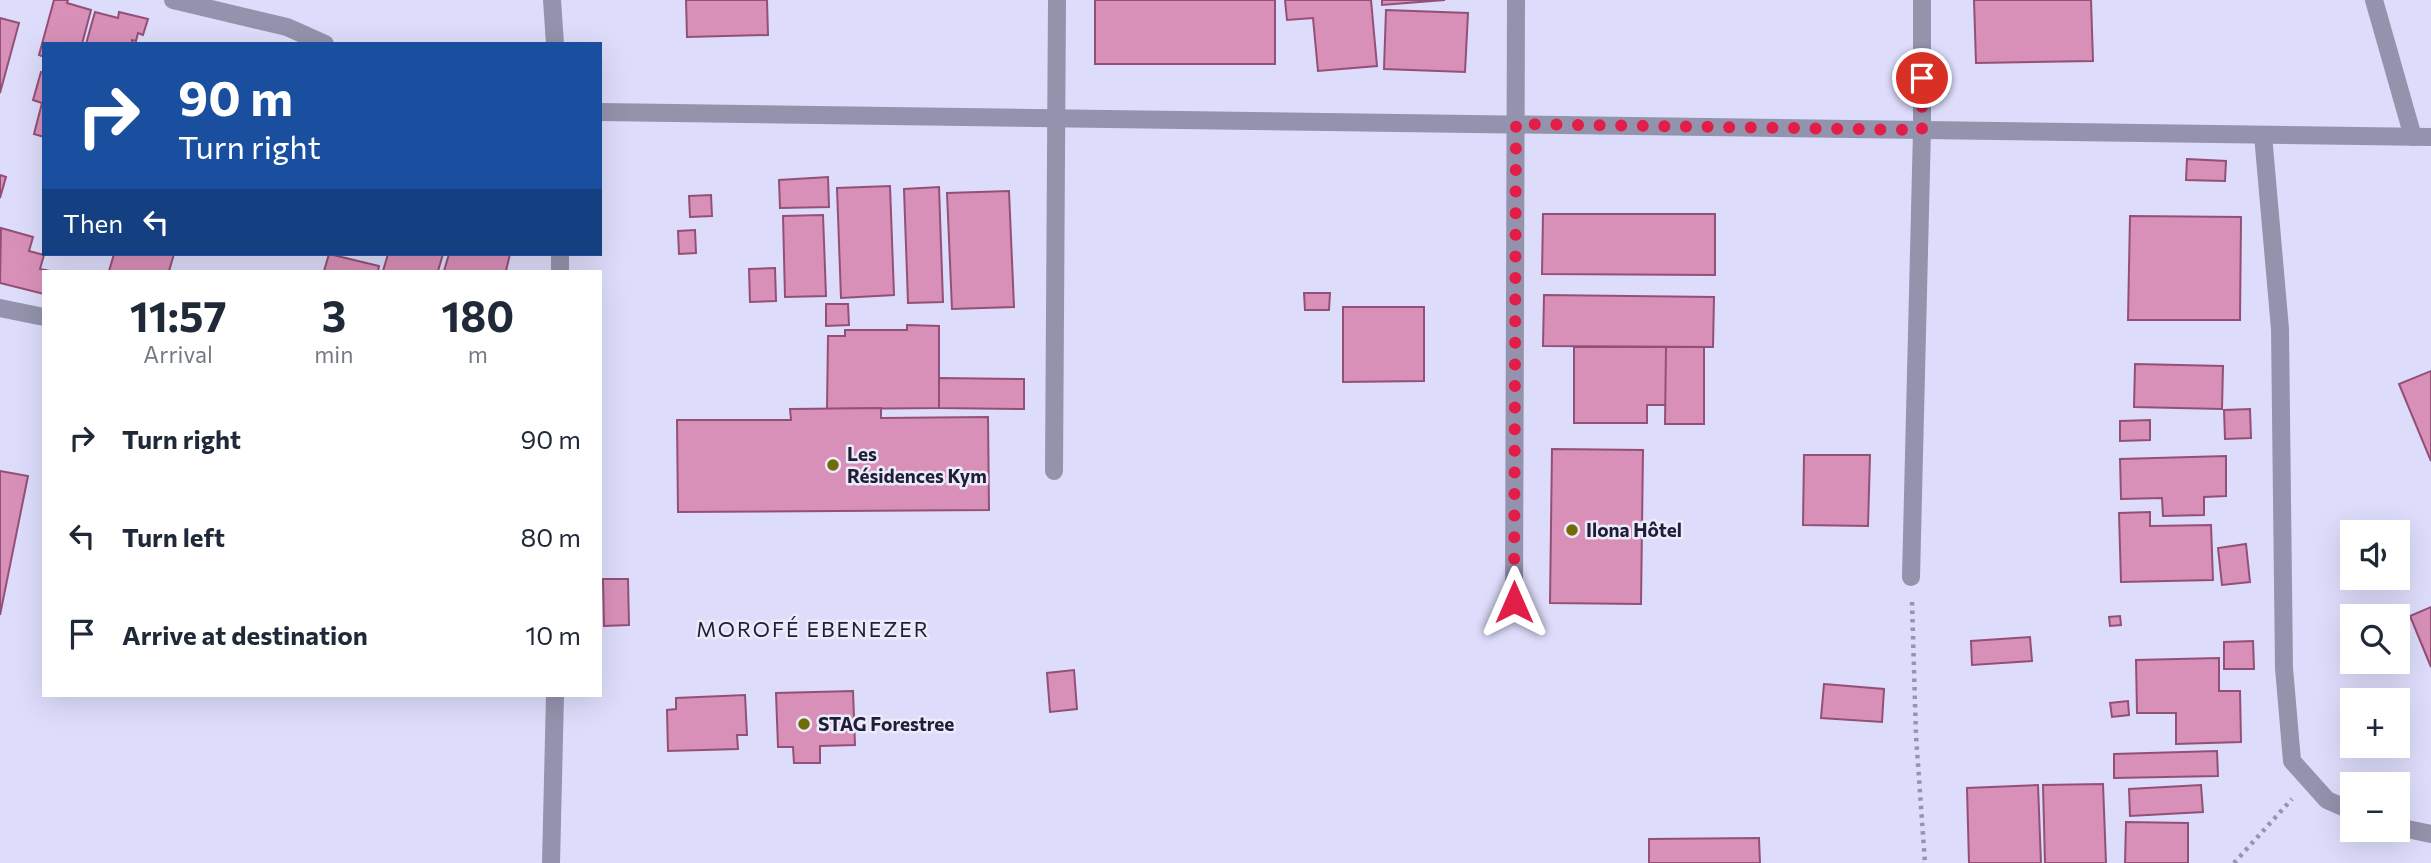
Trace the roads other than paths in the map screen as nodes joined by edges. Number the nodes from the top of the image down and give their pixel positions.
1 (173, 0) edge
2 (552, 0) edge
3 (1057, 0) edge
4 (1516, 0) edge
5 (1922, 0) edge
6 (2374, 0) edge
7 (321, 42) edge
8 (555, 42) edge
9 (602, 112) edge
10 (1055, 117) junction
11 (1516, 124) junction
12 (1922, 130) junction
13 (2263, 135) junction
14 (2413, 137) junction
15 (2431, 137) edge
16 (0, 308) edge
17 (42, 317) edge
18 (1054, 471) dead end
19 (1912, 577) road end
20 (1514, 602) dead end
21 (555, 697) edge
22 (2340, 806) edge
23 (2410, 830) edge
24 (2431, 834) edge
25 (551, 863) edge

1 - 7 street
2 - 8 street
3 - 10 street
4 - 11 street
5 - 12 street
6 - 14 street
9 - 10 street
10 - 11 street
10 - 18 street
11 - 12 street
11 - 20 street
12 - 13 street
12 - 19 street
13 - 14 street
13 - 22 street
14 - 15 street
16 - 17 street
21 - 25 street
23 - 24 street

